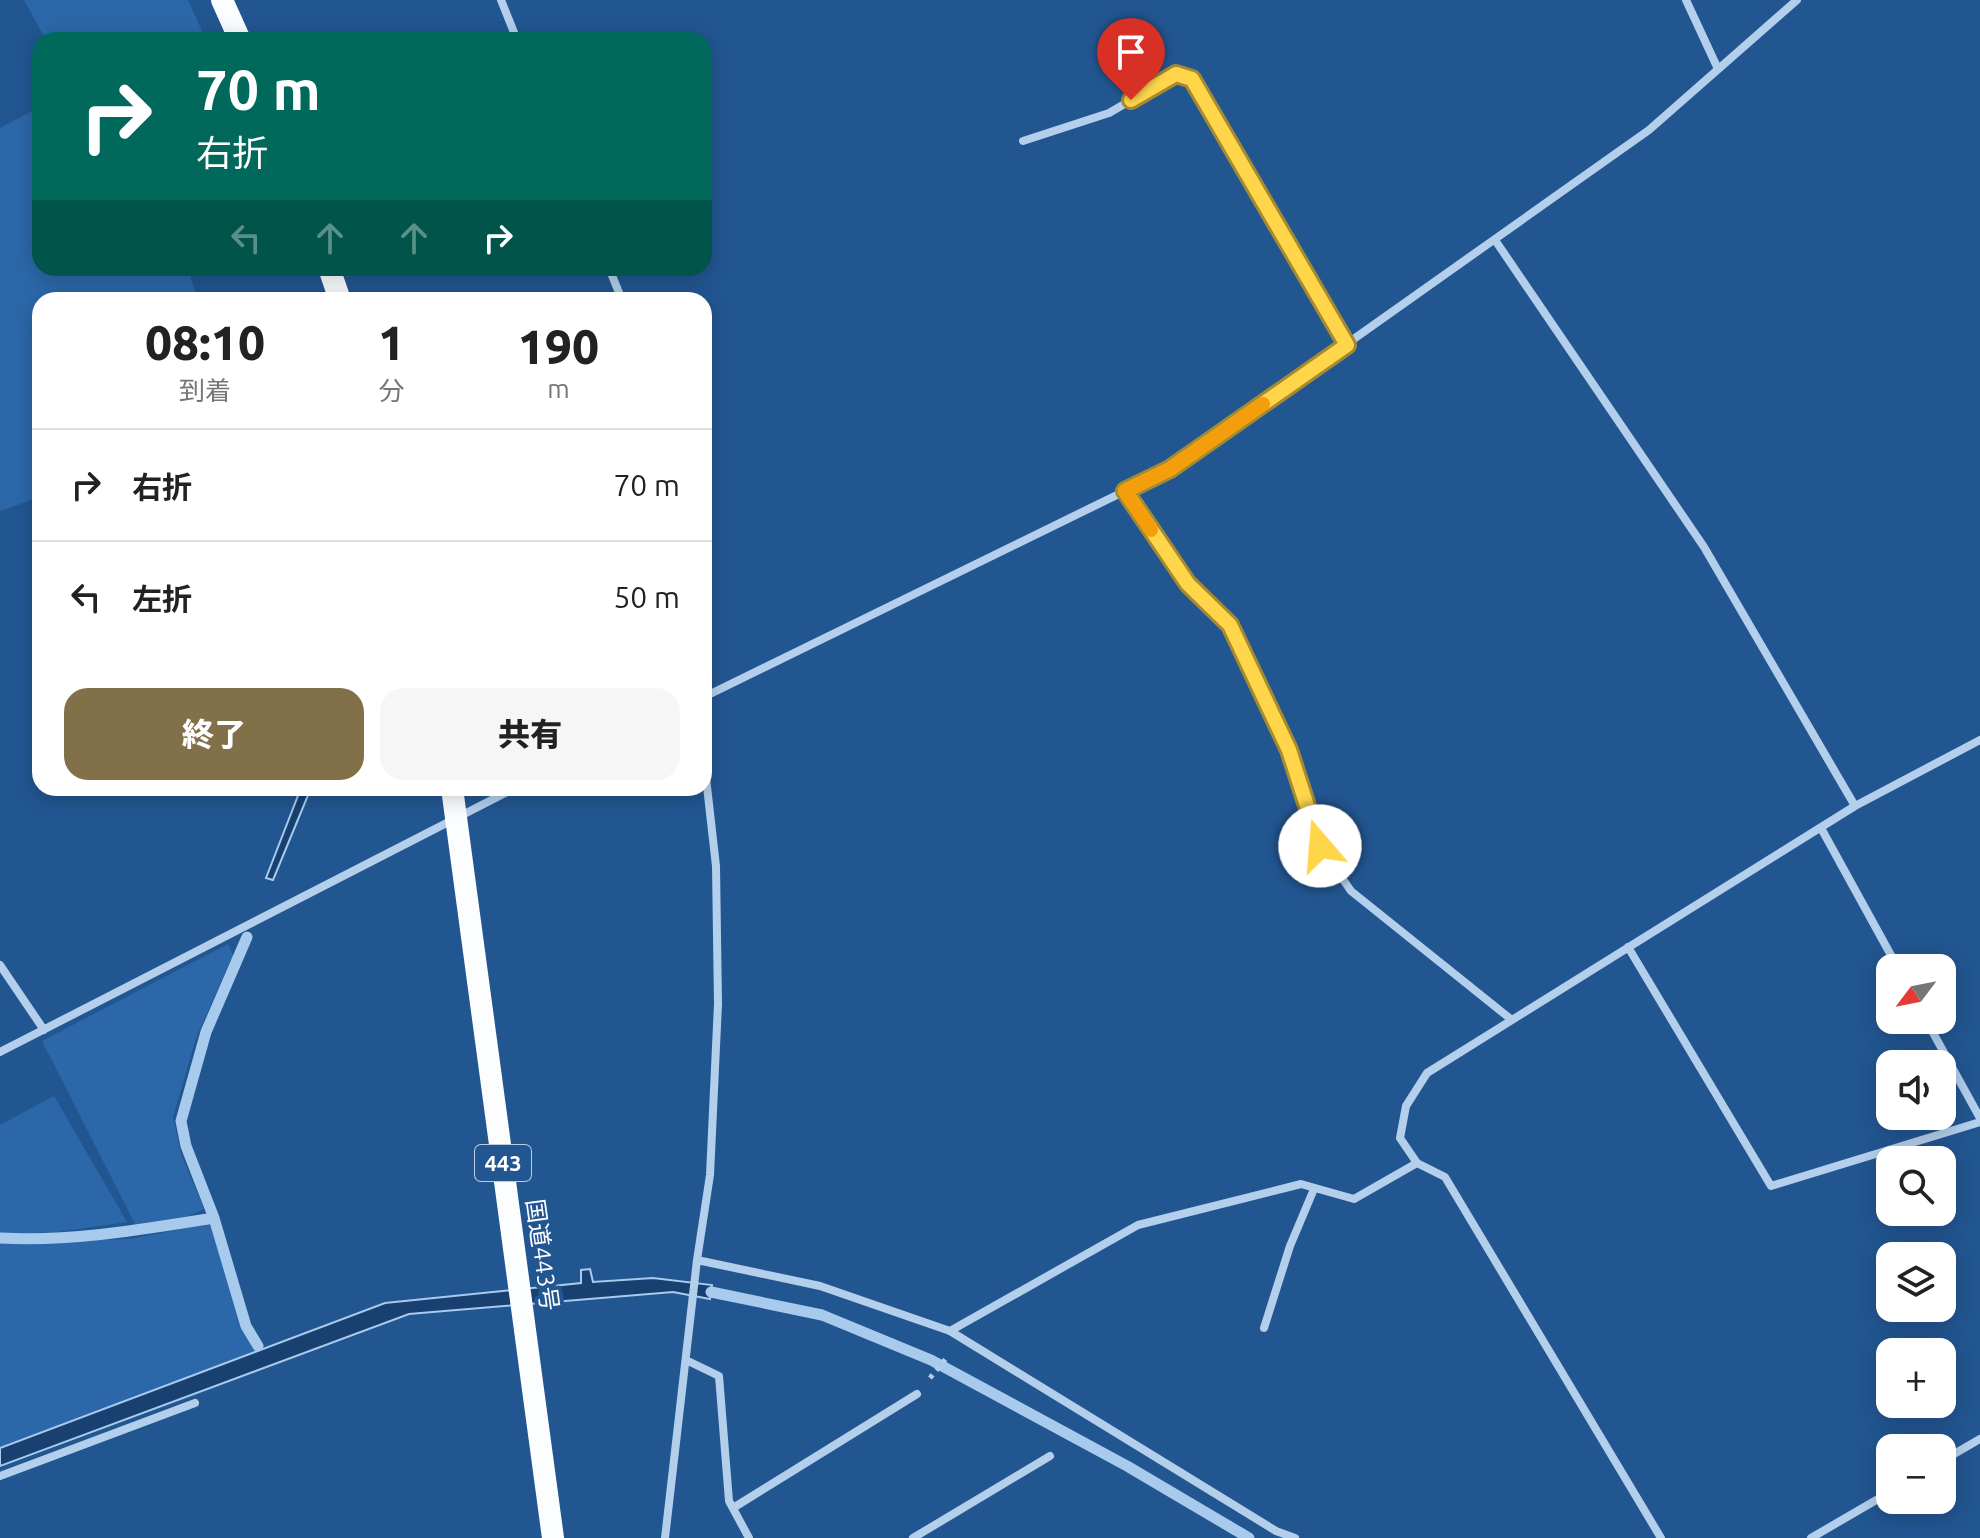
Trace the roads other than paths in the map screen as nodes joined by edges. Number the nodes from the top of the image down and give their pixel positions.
1 (222, 0) edge
2 (501, 0) edge
3 (1686, 0) edge
4 (1797, 0) edge
5 (236, 32) edge
6 (514, 32) edge
7 (1718, 69) junction
8 (1023, 141) dead end
9 (1495, 240) junction
10 (1347, 345) junction
11 (1125, 491) junction
12 (712, 693) edge
13 (1980, 740) edge
14 (453, 796) edge
15 (499, 796) edge
16 (708, 796) edge
17 (1855, 806) junction
18 (456, 817) junction
19 (1821, 828) junction
20 (1628, 947) junction
21 (1890, 954) edge
22 (0, 965) edge
23 (1512, 1020) junction
24 (44, 1030) junction
25 (1934, 1034) edge
26 (0, 1052) edge
27 (1980, 1120) edge
28 (1417, 1163) junction
29 (1314, 1189) junction
30 (697, 1260) junction
31 (1264, 1328) dead end
32 (950, 1331) junction
33 (688, 1361) junction
34 (917, 1394) road end
35 (195, 1403) dead end
36 (1980, 1439) edge
37 (1956, 1453) edge
38 (1050, 1456) dead end
39 (0, 1476) edge
40 (1876, 1500) edge
41 (733, 1508) junction
42 (553, 1538) edge
43 (665, 1538) edge
44 (749, 1538) edge
45 (913, 1538) edge
46 (1295, 1538) edge
47 (1661, 1538) edge
48 (1811, 1538) edge

1 - 5 highway
2 - 6 street
3 - 7 street
4 - 7 street
7 - 9 street
8 - 10 street
9 - 10 street
9 - 17 street
10 - 11 street
11 - 12 street
11 - 23 street
13 - 17 street
14 - 18 highway, 国道443号 / 443
15 - 18 street
16 - 30 street
17 - 19 street
18 - 24 street
18 - 42 highway, 国道443号 / 443
19 - 20 street
19 - 21 street
20 - 23 street
20 - 27 street
22 - 24 street
23 - 28 street
24 - 26 street
25 - 27 street
28 - 29 street
28 - 47 street
29 - 31 street
29 - 32 street
30 - 32 street
30 - 33 street
32 - 46 street
33 - 41 street
33 - 43 street
34 - 41 street
35 - 39 street
36 - 37 street
38 - 45 street
40 - 48 street
41 - 44 street

